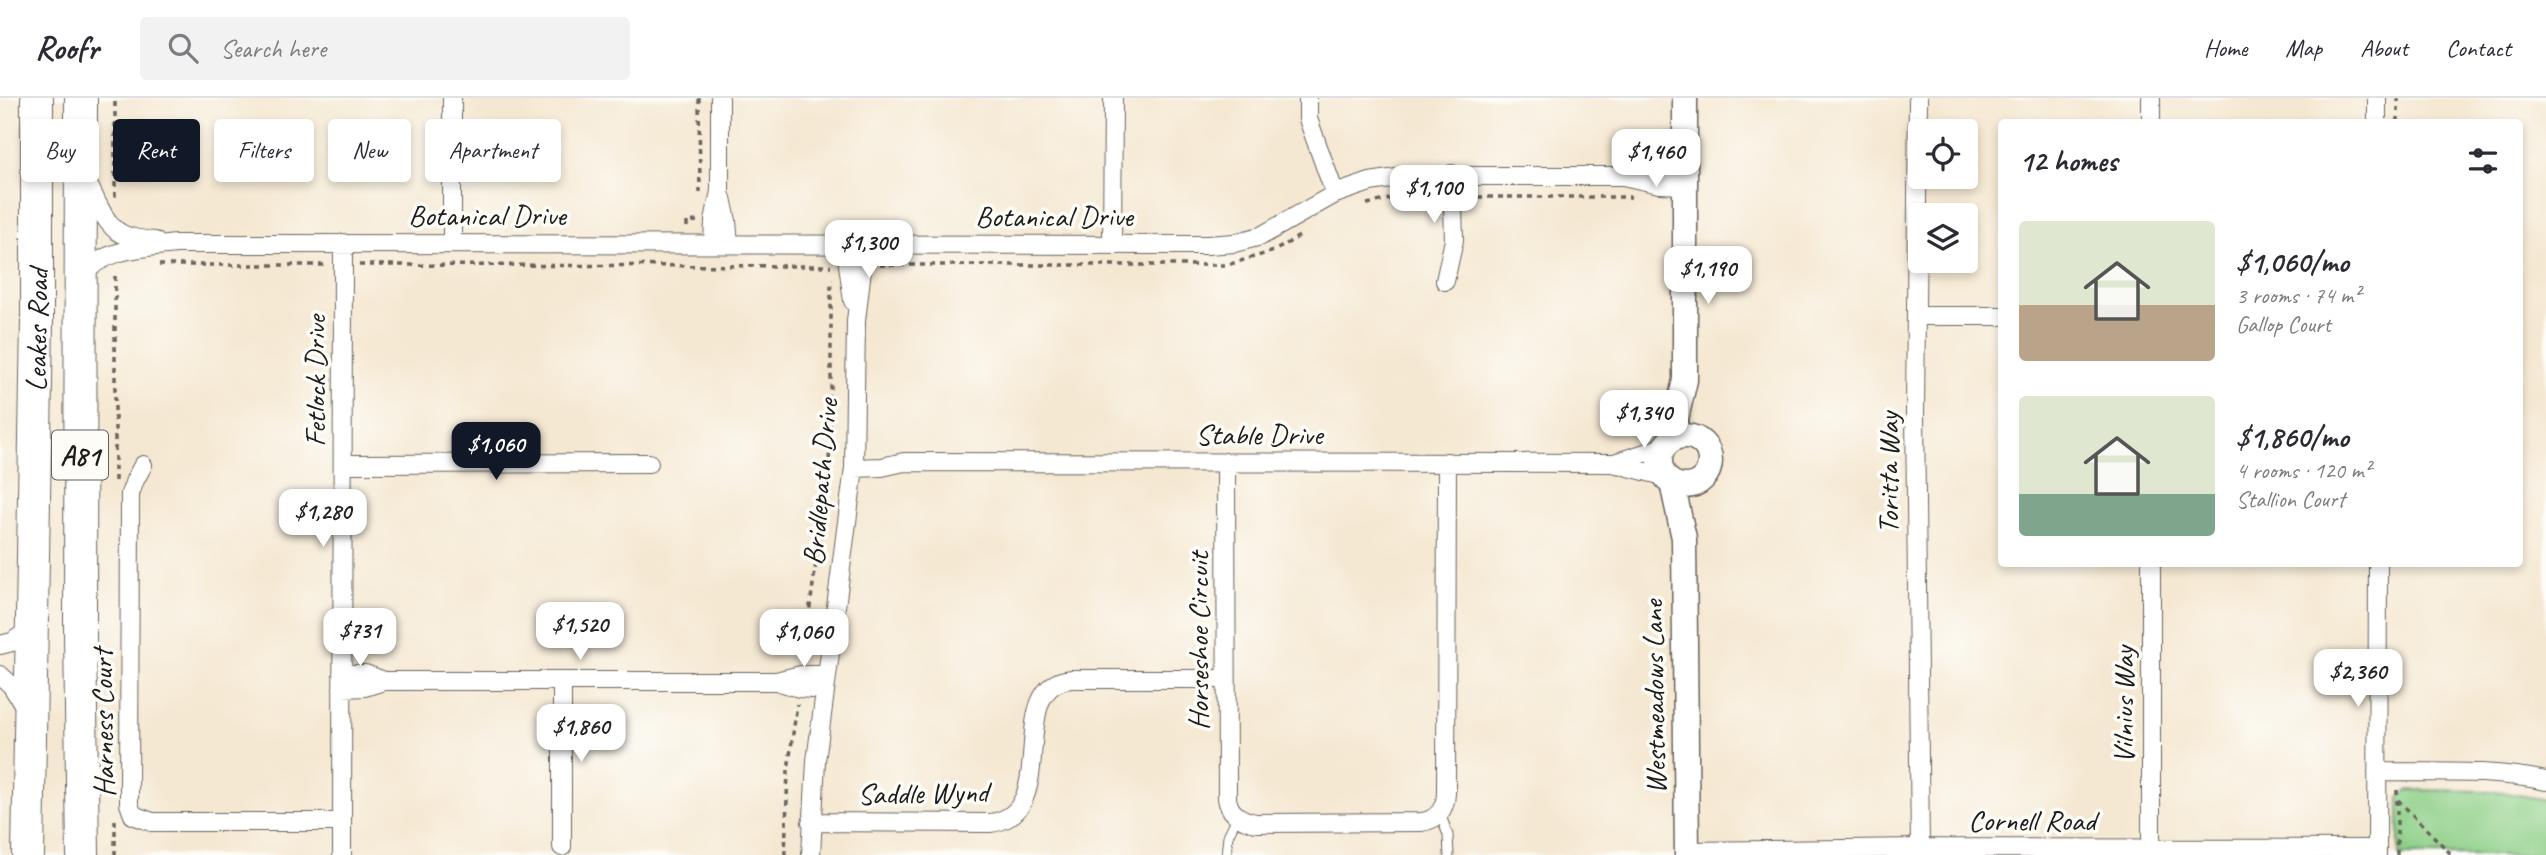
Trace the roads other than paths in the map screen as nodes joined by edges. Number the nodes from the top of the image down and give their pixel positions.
1 (37, 98) edge
2 (81, 98) edge
3 (452, 98) edge
4 (720, 98) edge
5 (1113, 98) edge
6 (1308, 98) edge
7 (1685, 98) edge
8 (1918, 98) edge
9 (2151, 98) edge
10 (2377, 98) edge
11 (81, 119) edge
12 (2151, 119) edge
13 (2378, 119) edge
14 (1452, 174) junction
15 (1685, 176) junction
16 (80, 182) edge
17 (87, 182) edge
18 (1335, 194) junction
19 (343, 243) junction
20 (452, 243) junction
21 (845, 243) junction
22 (865, 243) junction
23 (176, 244) junction
24 (721, 244) junction
25 (1112, 244) junction
26 (80, 277) junction
27 (1445, 281) dead end
28 (1916, 316) junction
29 (1998, 316) edge
30 (856, 321) junction
31 (1685, 380) junction
32 (1701, 441) junction
33 (1667, 444) junction
34 (855, 461) junction
35 (1226, 462) junction
36 (1447, 462) junction
37 (649, 463) dead end
38 (1613, 463) junction
39 (343, 464) junction
40 (143, 465) dead end
41 (1668, 480) junction
42 (1699, 483) junction
43 (1684, 538) junction
44 (2151, 567) edge
45 (2378, 567) edge
46 (31, 629) junction
47 (0, 645) edge
48 (0, 675) edge
49 (1226, 679) junction
50 (342, 681) junction
51 (562, 681) junction
52 (826, 683) junction
53 (30, 716) junction
54 (2377, 772) junction
55 (2546, 781) edge
56 (1440, 813) junction
57 (1237, 817) junction
58 (342, 822) junction
59 (811, 822) junction
60 (562, 847) dead end
61 (2151, 847) junction
62 (1920, 848) junction
63 (2377, 852) edge
64 (1687, 853) edge
65 (28, 855) edge
66 (83, 855) edge
67 (342, 855) edge
68 (811, 855) edge
69 (1226, 855) edge
70 (1449, 855) edge

1 - 46 highway, Leakes Road / A81
2 - 11 highway, Leakes Road / A81
3 - 20 street
4 - 24 street
5 - 25 street
6 - 18 street
7 - 15 street
8 - 28 street, Toritta Way
9 - 12 street
10 - 13 street
14 - 15 street, Botanical Drive
14 - 18 street, Botanical Drive
14 - 27 street
15 - 31 street
16 - 26 highway, Leakes Road / A81
17 - 23 street, Botanical Drive
18 - 25 street, Botanical Drive
19 - 20 street, Botanical Drive
19 - 23 street, Botanical Drive
19 - 39 street, Fetlock Drive
20 - 24 street, Botanical Drive
21 - 22 street, Botanical Drive
21 - 24 street, Botanical Drive
21 - 30 street, Bridlepath Drive
22 - 25 street, Botanical Drive
22 - 30 street, Bridlepath Drive
23 - 26 street, Botanical Drive
26 - 66 highway, Leakes Road / A81
28 - 29 street
28 - 62 street, Toritta Way
30 - 34 street, Bridlepath Drive
31 - 32 street
31 - 33 street
32 - 33 street
32 - 42 street
33 - 38 street, Stable Drive
33 - 41 street
34 - 35 street, Stable Drive
34 - 52 street, Bridlepath Drive
35 - 36 street, Stable Drive
35 - 49 street, Horseshoe Circuit
36 - 38 street, Stable Drive
36 - 56 street
37 - 39 street
38 - 41 street, Stable Drive
39 - 50 street, Fetlock Drive
40 - 58 street, Harness Court
41 - 42 street
41 - 43 street, Westmeadows Lane
42 - 43 street, Westmeadows Lane
43 - 64 street, Westmeadows Lane
44 - 61 street, Vilnius Way
45 - 54 street
46 - 47 street
46 - 53 highway, Leakes Road / A81
48 - 53 street
49 - 57 street, Horseshoe Circuit
49 - 59 street, Saddle Wynd
50 - 51 street
50 - 58 street, Fetlock Drive
51 - 52 street
51 - 60 street
52 - 59 street, Bridlepath Drive
53 - 65 highway, Leakes Road / A81
54 - 55 street
54 - 63 street
56 - 57 street
56 - 70 lane
57 - 69 lane
58 - 67 street, Fetlock Drive
59 - 68 street, Bridlepath Drive
61 - 62 street, Cornell Road
61 - 63 street, Cornell Road
62 - 64 street, Cornell Road

